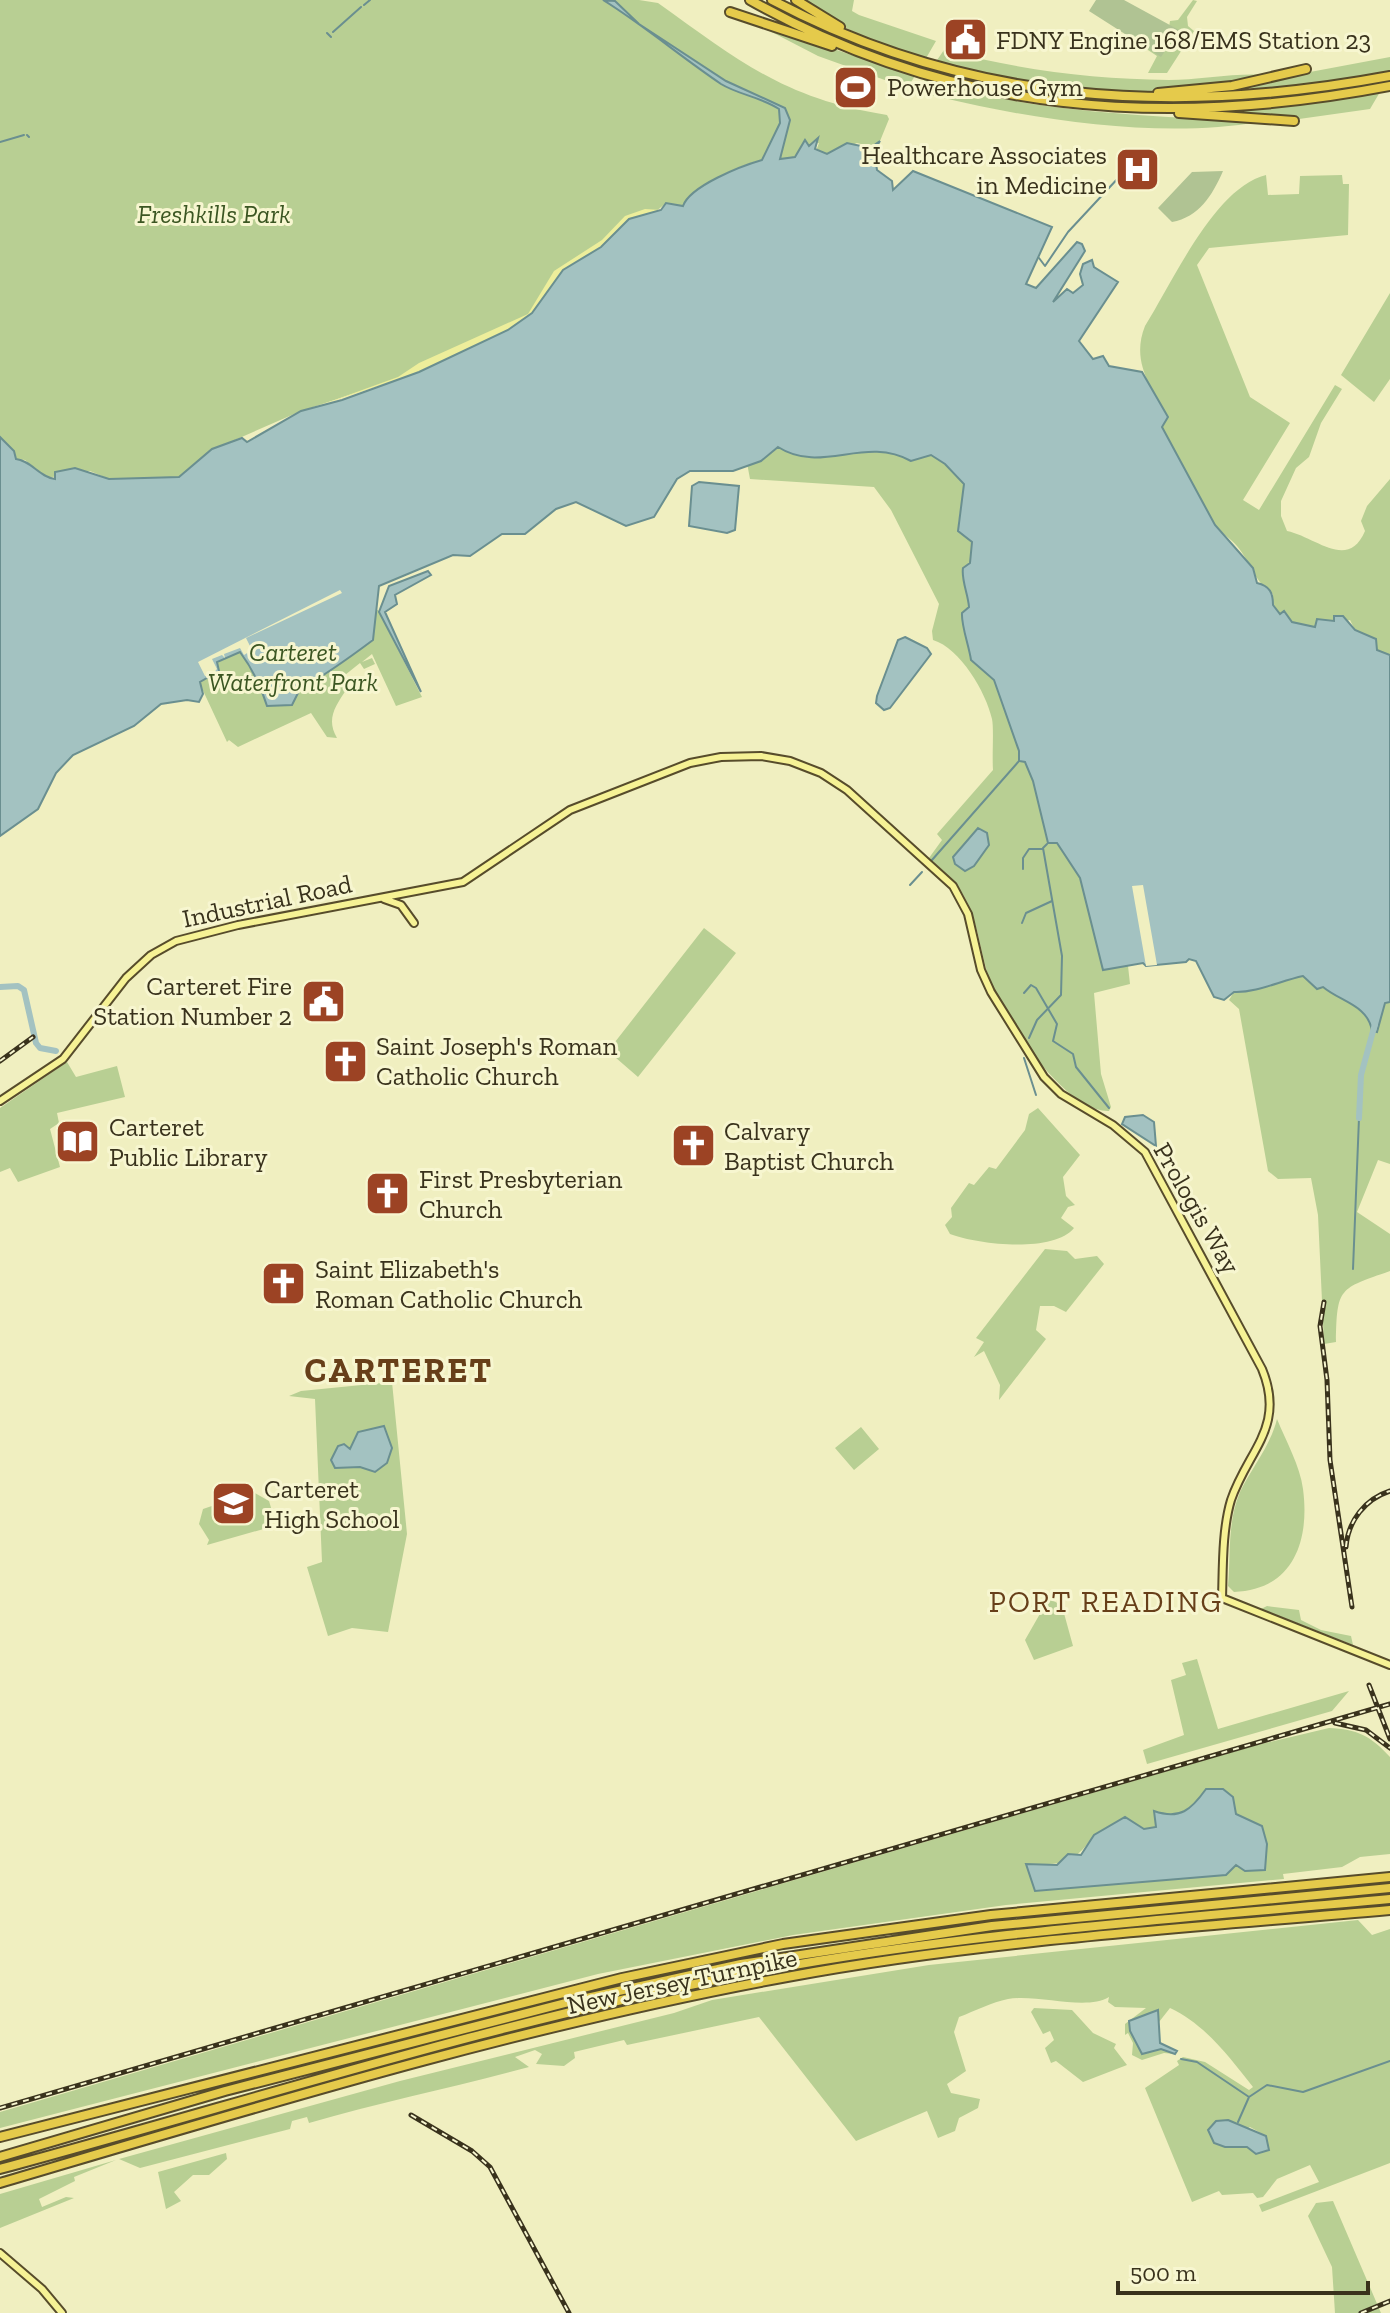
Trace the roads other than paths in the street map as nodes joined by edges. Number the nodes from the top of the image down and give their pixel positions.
1 (750, 0) edge
2 (772, 0) edge
3 (796, 0) edge
4 (730, 12) dead end
5 (853, 38) junction
6 (901, 68) junction
7 (1306, 69) dead end
8 (1390, 76) edge
9 (1390, 86) edge
10 (1030, 87) junction
11 (1138, 109) junction
12 (1294, 121) dead end
13 (410, 892) joint
14 (380, 898) junction
15 (414, 923) dead end
16 (0, 1101) edge
17 (1390, 1665) edge
18 (1390, 1877) edge
19 (1390, 1888) edge
20 (1390, 1899) edge
21 (1390, 1910) edge
22 (1, 2136) edge
23 (0, 2155) edge
24 (0, 2169) edge
25 (0, 2183) edge
26 (0, 2253) edge
27 (62, 2313) edge

1 - 6 highway
2 - 5 highway
3 - 5 highway
4 - 6 highway
5 - 10 highway
6 - 11 highway
7 - 10 highway
8 - 10 highway
9 - 11 highway
11 - 12 highway
13 - 14 main road, Industrial Road
13 - 17 main road, Prologis Way
14 - 15 main road
14 - 16 main road, Industrial Road
18 - 22 highway, New Jersey Turnpike
19 - 23 highway, New Jersey Turnpike
20 - 24 highway, New Jersey Turnpike
21 - 25 highway, New Jersey Turnpike
26 - 27 main road

